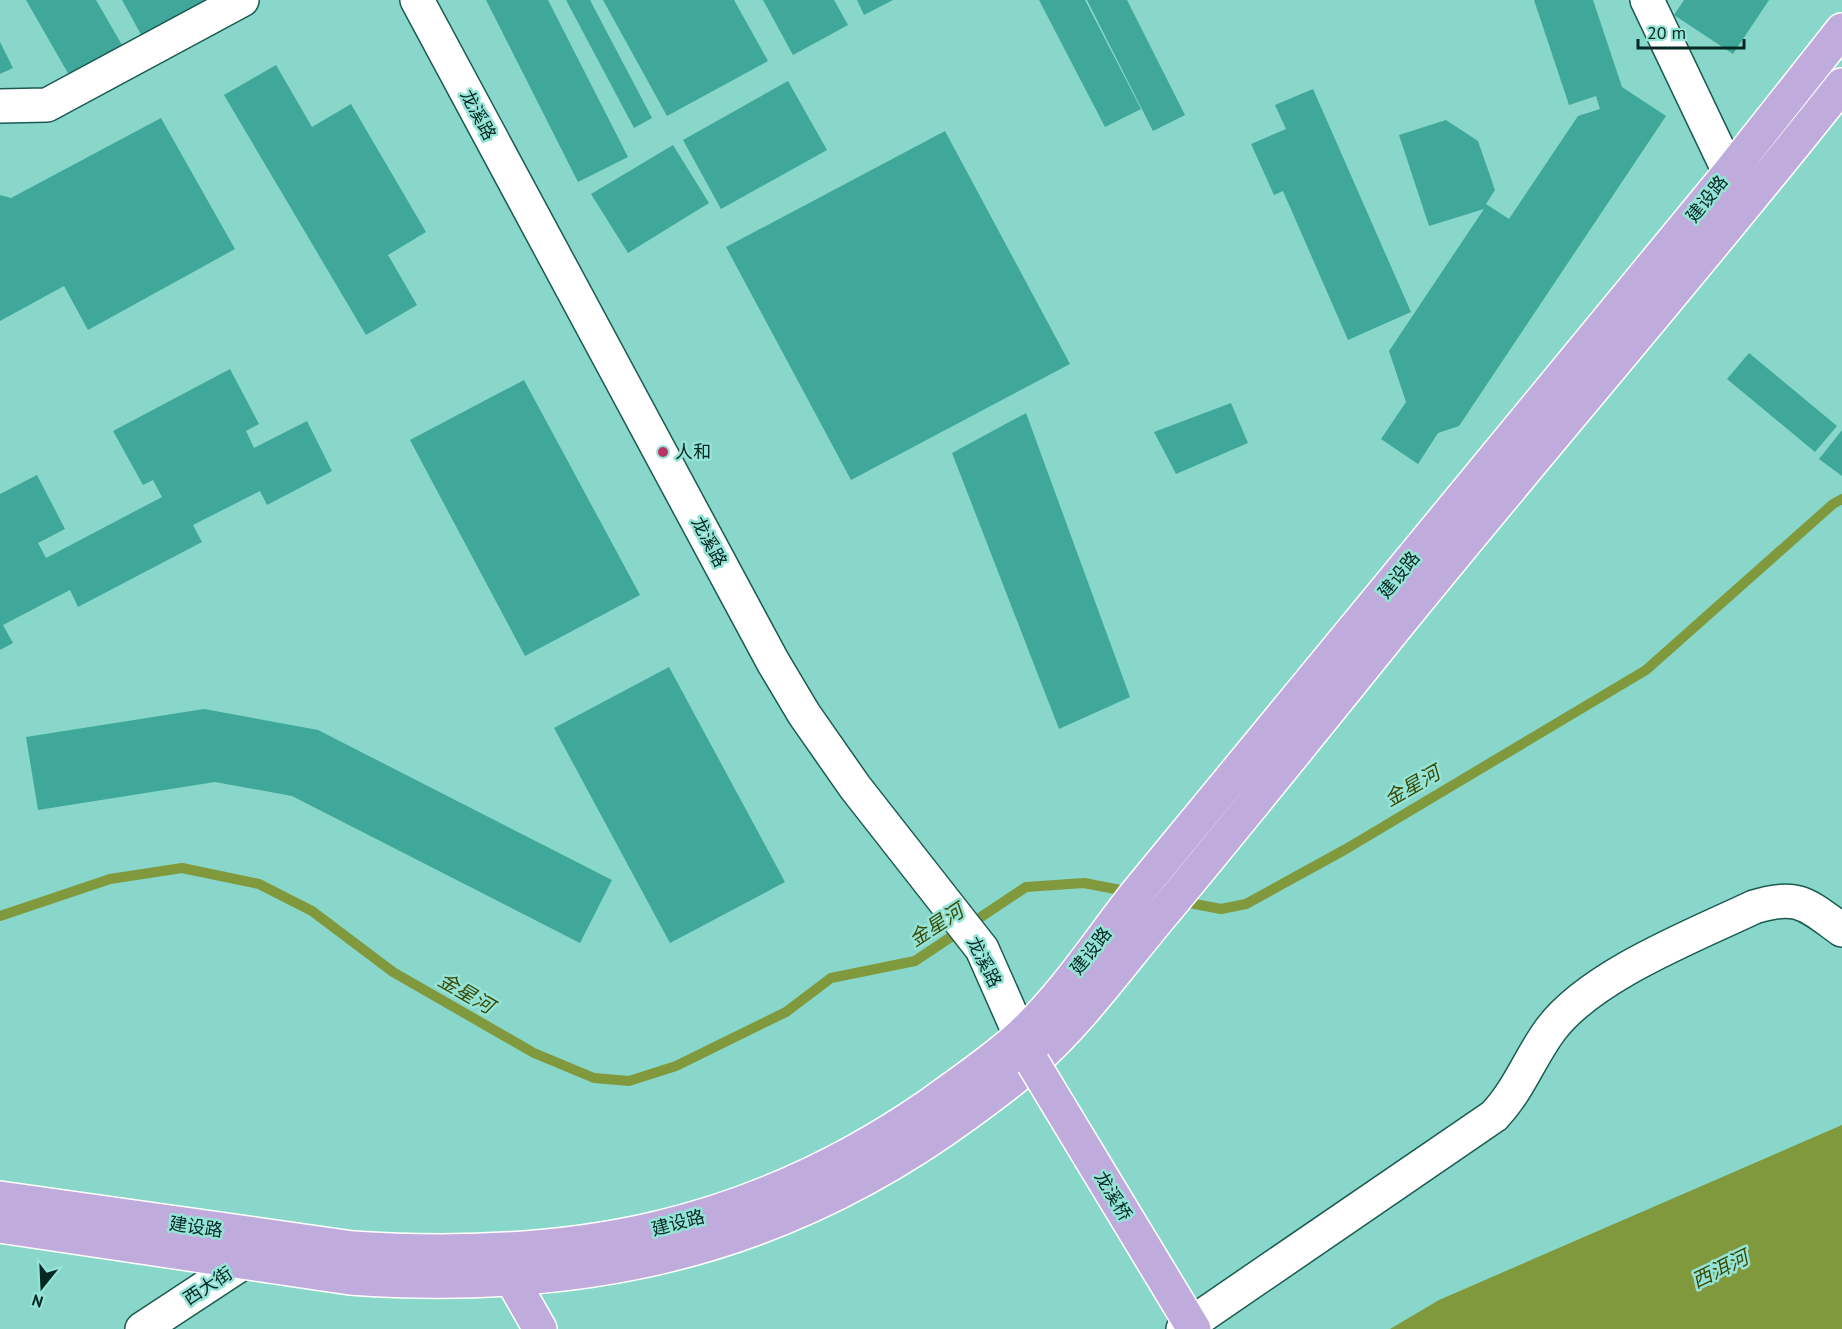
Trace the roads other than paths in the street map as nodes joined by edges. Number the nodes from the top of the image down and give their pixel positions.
1 (242, 0) edge
2 (417, 0) edge
3 (1647, 0) edge
4 (1842, 30) edge
5 (1842, 85) edge
6 (0, 106) edge
7 (1729, 173) junction
8 (1746, 206) junction
9 (1842, 930) edge
10 (1027, 1049) junction
11 (0, 1198) edge
12 (0, 1226) edge
13 (497, 1251) junction
14 (244, 1262) junction
15 (513, 1280) junction
16 (142, 1329) edge
17 (540, 1329) edge
18 (1183, 1329) edge
19 (1194, 1329) edge

1 - 6 street
2 - 10 street, 龙溪路
3 - 7 street
4 - 7 main road, 建设路
5 - 8 main road, 建设路
7 - 8 street
7 - 10 main road, 建设路
8 - 10 main road, 建设路
9 - 18 street
10 - 13 main road, 建设路
10 - 15 main road, 建设路
10 - 19 main road, 龙溪桥, bridge
11 - 13 main road, 建设路
12 - 14 main road, 建设路
13 - 15 main road
14 - 15 main road, 建设路
14 - 16 street, 西大街
15 - 17 main road

